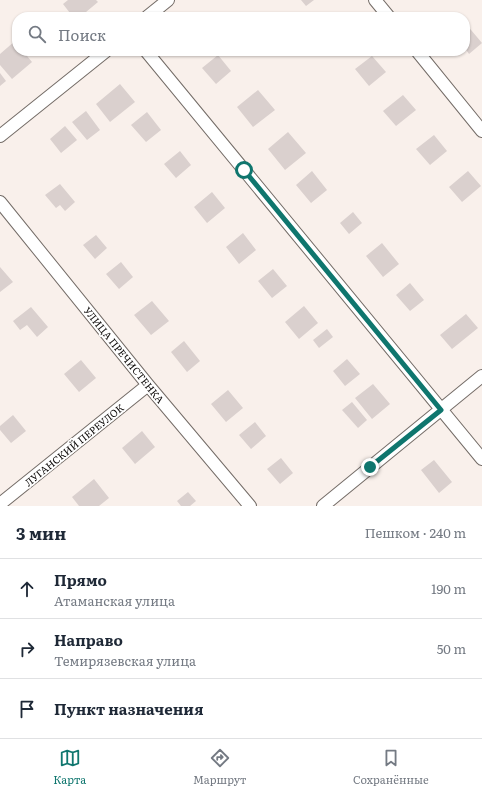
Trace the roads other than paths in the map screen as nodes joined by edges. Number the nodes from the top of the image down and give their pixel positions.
1 (168, 0) edge
2 (375, 0) edge
3 (153, 12) edge
4 (385, 12) edge
5 (100, 56) edge
6 (150, 56) edge
7 (421, 56) edge
8 (482, 130) edge
9 (0, 136) edge
10 (0, 202) edge
11 (482, 376) edge
12 (148, 385) junction
13 (441, 410) junction
14 (482, 459) edge
15 (1, 501) edge
16 (250, 506) edge
17 (323, 506) edge

1 - 3 street
2 - 4 street
5 - 9 street
6 - 13 street
7 - 8 street
10 - 12 street, УЛИЦА ПРЕЧИСТЕНКА
11 - 13 street
12 - 15 street, ЛУГАНСКИЙ ПЕРЕУЛОК
12 - 16 street, УЛИЦА ПРЕЧИСТЕНКА
13 - 14 street
13 - 17 street

